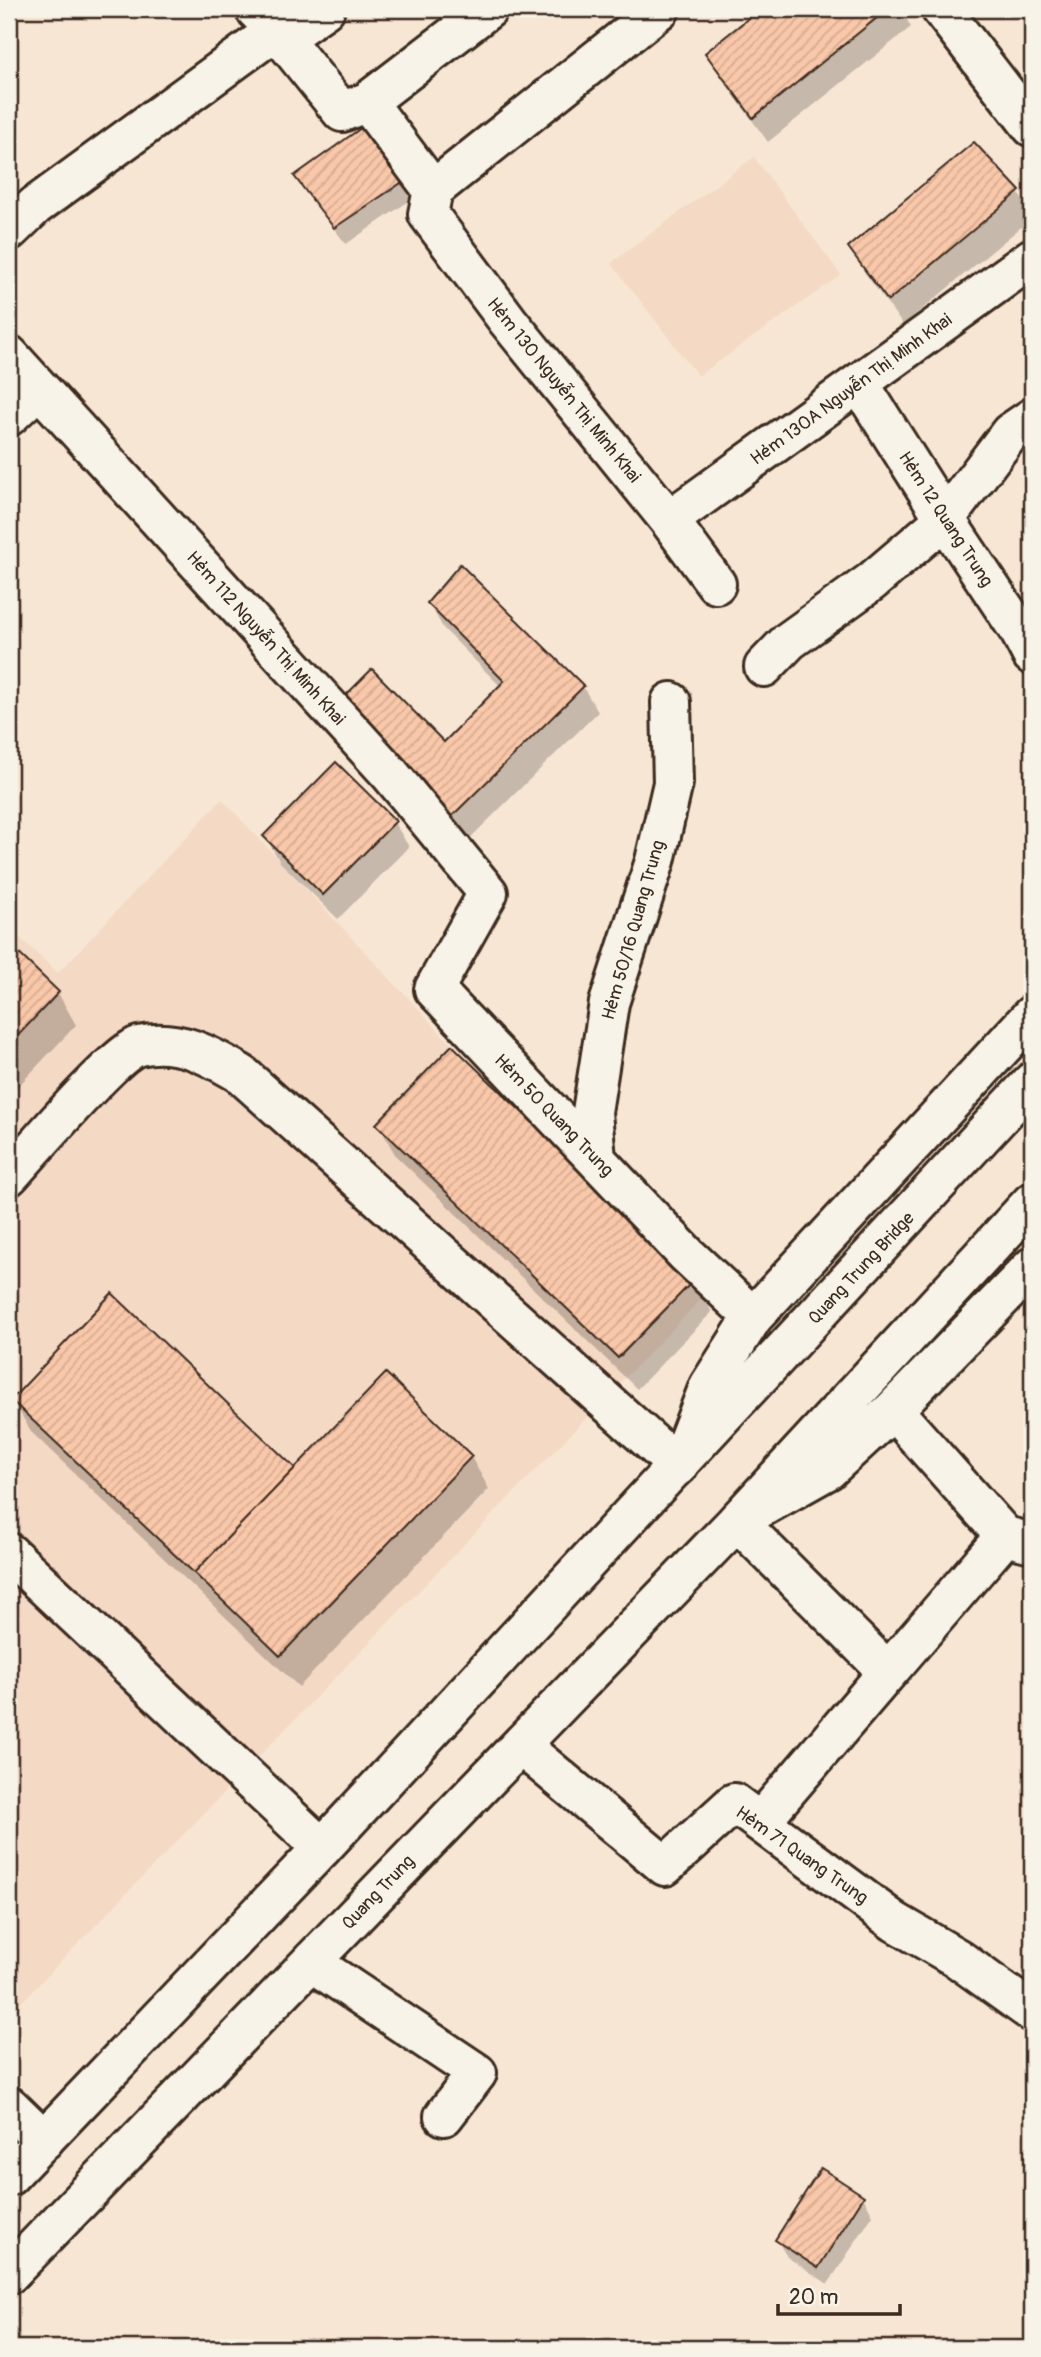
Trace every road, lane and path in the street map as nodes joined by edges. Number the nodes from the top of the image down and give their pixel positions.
1 (325, 9) edge
2 (488, 9) edge
3 (660, 9) edge
4 (942, 9) edge
5 (271, 26) edge
6 (367, 102) junction
7 (1032, 127) edge
8 (433, 190) junction
9 (9, 231) edge
10 (1032, 258) edge
11 (9, 355) edge
12 (859, 383) junction
13 (39, 388) junction
14 (9, 416) edge
15 (1032, 418) edge
16 (945, 519) junction
17 (669, 520) junction
18 (716, 584) dead end
19 (1032, 655) edge
20 (764, 667) dead end
21 (671, 702) dead end
22 (488, 893) joint
23 (1032, 1015) edge
24 (1032, 1082) edge
25 (596, 1159) junction
26 (9, 1176) edge
27 (1032, 1202) edge
28 (1032, 1267) edge
29 (754, 1317) junction
30 (893, 1410) junction
31 (684, 1460) junction
32 (742, 1515) junction
33 (1019, 1539) edge
34 (9, 1553) edge
35 (888, 1672) junction
36 (521, 1746) junction
37 (760, 1822) junction
38 (322, 1847) junction
39 (311, 1962) junction
40 (1032, 2012) edge
41 (9, 2106) edge
42 (444, 2116) dead end
43 (44, 2140) junction
44 (9, 2176) edge
45 (9, 2274) edge

1 - 5 main road
2 - 6 main road
3 - 8 main road
4 - 7 main road
5 - 6 main road
5 - 9 main road
6 - 8 main road
8 - 17 main road, Hẻm 130 Nguyễn Thị Minh Khai
10 - 12 main road, Hẻm 130A Nguyễn Thị Minh Khai
11 - 13 main road, Hẻm 112 Nguyễn Thị Minh Khai
12 - 16 main road, Hẻm 12 Quang Trung
12 - 17 main road, Hẻm 130A Nguyễn Thị Minh Khai
13 - 14 main road
13 - 22 main road, Hẻm 112 Nguyễn Thị Minh Khai
15 - 16 main road
16 - 19 main road, Hẻm 12 Quang Trung
16 - 20 main road
17 - 18 main road, Hẻm 130 Nguyễn Thị Minh Khai
21 - 25 main road, Hẻm 50/16 Quang Trung
22 - 25 main road, Hẻm 50 Quang Trung
23 - 29 main road
24 - 31 main road, Quang Trung Bridge
25 - 29 main road, Hẻm 50 Quang Trung
26 - 31 main road
27 - 32 main road
28 - 30 main road
29 - 31 main road
30 - 32 main road
30 - 33 main road
31 - 38 main road
32 - 35 main road
32 - 36 main road, Quang Trung
33 - 35 main road
34 - 38 main road
35 - 37 main road
36 - 37 main road, Hẻm 71 Quang Trung
36 - 39 main road, Quang Trung
37 - 40 main road, Hẻm 71 Quang Trung
38 - 43 main road
39 - 42 main road
39 - 45 main road, Quang Trung
41 - 43 main road
43 - 44 main road

